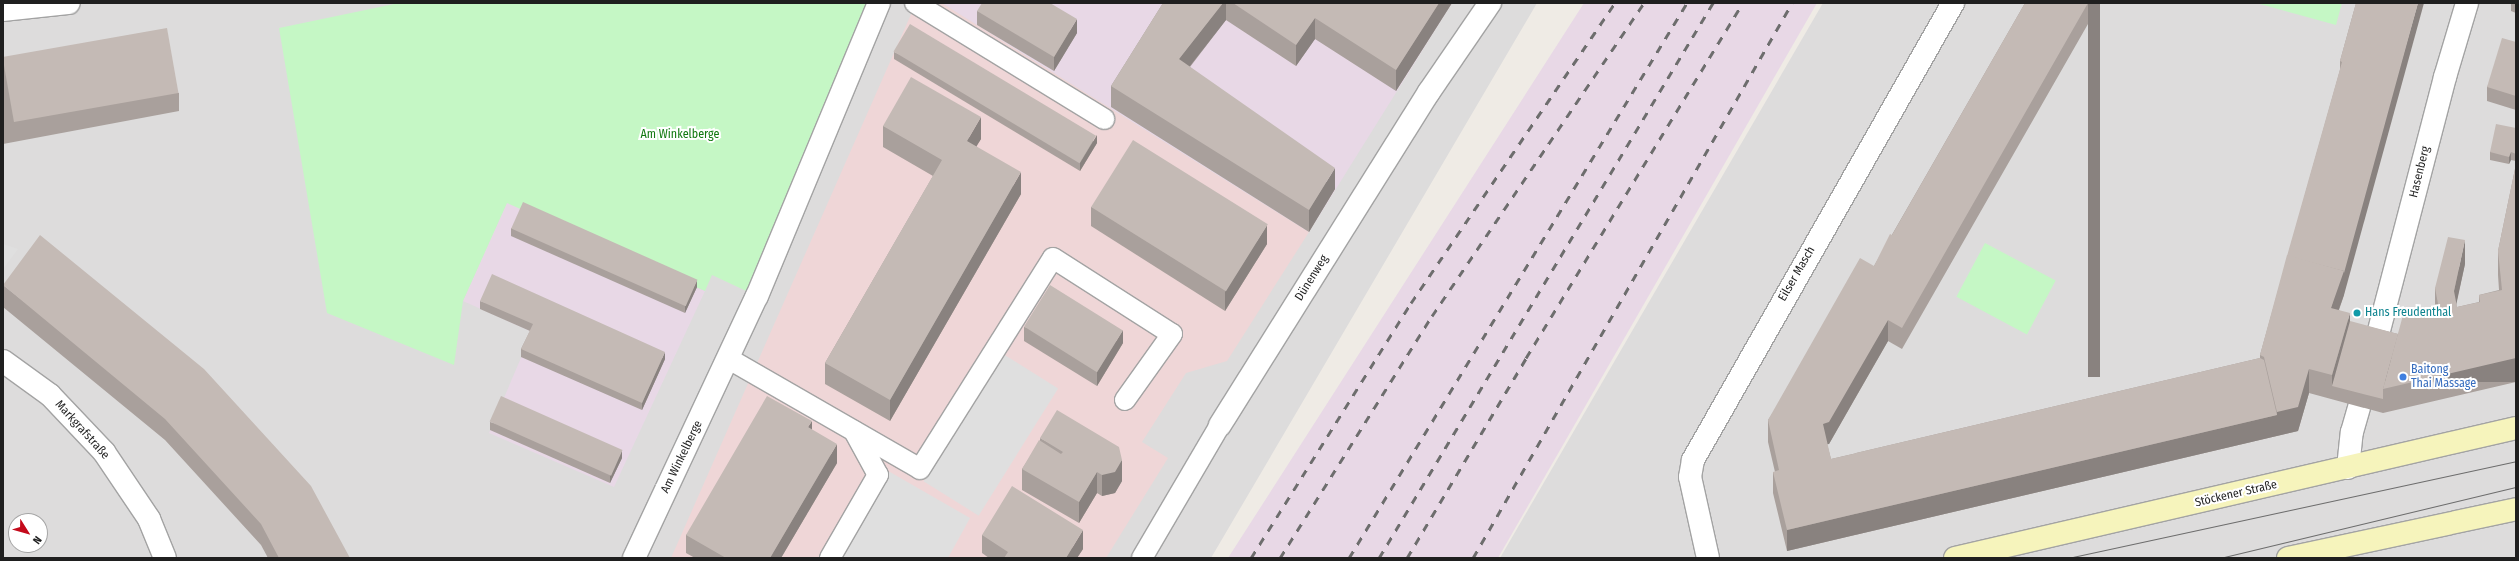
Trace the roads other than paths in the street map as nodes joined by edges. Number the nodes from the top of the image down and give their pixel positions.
1 (69, 3) edge
2 (879, 3) edge
3 (914, 3) edge
4 (1490, 3) edge
5 (1953, 3) edge
6 (2467, 3) edge
7 (3, 10) edge
8 (1104, 119) dead end
9 (2376, 342) edge
10 (729, 359) junction
11 (3, 361) edge
12 (1125, 400) dead end
13 (2359, 407) edge
14 (1220, 426) joint
15 (2516, 428) edge
16 (854, 431) junction
17 (2348, 468) junction
18 (2516, 508) edge
19 (165, 558) edge
20 (634, 558) edge
21 (830, 558) edge
22 (1142, 558) edge
23 (1708, 558) edge
24 (1955, 558) edge
25 (2288, 558) edge

1 - 7 street
2 - 10 street, Am Winkelberge
3 - 8 lane
4 - 14 street, Dünenweg
5 - 23 street, Eilser Masch
6 - 9 street, Hasenberg
10 - 16 lane
10 - 20 street, Am Winkelberge
11 - 19 street, Markgrafstraße
12 - 16 lane
13 - 17 street
14 - 22 lane, Dünenweg
15 - 17 street, Stöckener Straße
16 - 21 lane
17 - 24 street, Stöckener Straße
18 - 25 street

